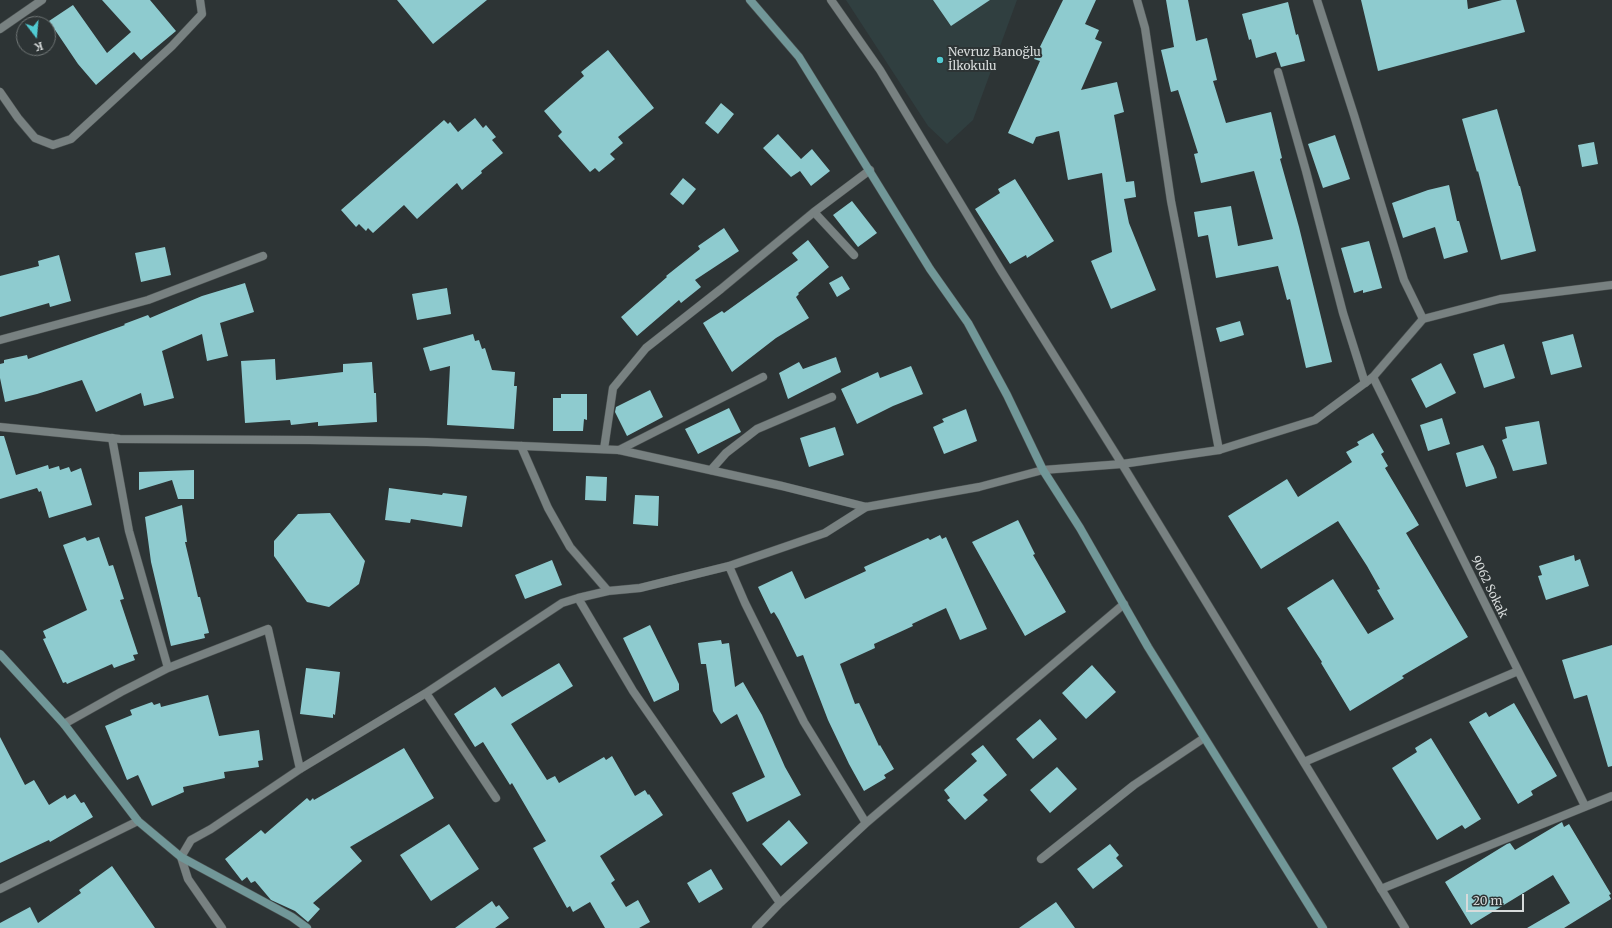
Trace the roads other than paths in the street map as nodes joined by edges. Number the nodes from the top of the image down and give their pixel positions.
1 (42, 0) edge
2 (200, 0) edge
3 (750, 0) edge
4 (831, 0) edge
5 (1137, 0) edge
6 (1316, 0) edge
7 (0, 29) edge
8 (1278, 72) dead end
9 (0, 92) edge
10 (870, 170) junction
11 (814, 212) junction
12 (854, 254) dead end
13 (263, 256) dead end
14 (1612, 285) edge
15 (1423, 319) junction
16 (0, 340) edge
17 (764, 377) dead end
18 (1373, 378) junction
19 (1365, 383) junction
20 (832, 397) dead end
21 (0, 427) edge
22 (112, 438) junction
23 (520, 446) junction
24 (604, 449) junction
25 (619, 450) junction
26 (1219, 450) junction
27 (1122, 464) junction
28 (711, 470) junction
29 (1043, 470) junction
30 (866, 507) junction
31 (729, 566) junction
32 (608, 591) junction
33 (578, 598) junction
34 (1124, 604) junction
35 (0, 654) edge
36 (168, 668) junction
37 (1518, 672) junction
38 (426, 693) junction
39 (64, 724) junction
40 (1204, 738) junction
41 (1304, 762) junction
42 (300, 769) junction
43 (1612, 796) edge
44 (496, 798) dead end
45 (1585, 806) junction
46 (138, 821) junction
47 (866, 823) junction
48 (182, 857) junction
49 (1041, 859) dead end
50 (1381, 888) junction
51 (0, 889) edge
52 (780, 903) junction
53 (222, 928) edge
54 (307, 928) edge
55 (756, 928) edge
56 (1323, 928) edge
57 (1405, 928) edge

1 - 7 street
2 - 9 street
3 - 10 main road
4 - 27 street
5 - 26 street
6 - 15 street
8 - 19 street
10 - 11 street
10 - 29 main road
11 - 12 street
11 - 24 street
13 - 16 street
14 - 15 street
15 - 18 street
17 - 25 street
18 - 19 street
18 - 37 street, 9062 Sokak
19 - 26 street
20 - 28 street
21 - 22 street
22 - 23 street
22 - 36 street
23 - 24 street
23 - 32 street
24 - 25 street
25 - 28 street
26 - 27 street
27 - 29 street
27 - 41 street
28 - 30 street
29 - 30 street
29 - 34 main road
30 - 31 street
31 - 32 street
31 - 47 street
32 - 33 street
33 - 38 street
33 - 52 street
34 - 40 main road
34 - 47 street
35 - 39 main road
36 - 39 street
36 - 42 street
37 - 41 street
37 - 45 street, 9062 Sokak
38 - 42 street
38 - 44 street
39 - 46 main road
40 - 49 street
40 - 56 main road
41 - 50 street
42 - 48 street
43 - 45 street
45 - 50 street
46 - 48 main road
46 - 51 street
47 - 52 street
48 - 53 street
48 - 54 main road
50 - 57 street
52 - 55 street

